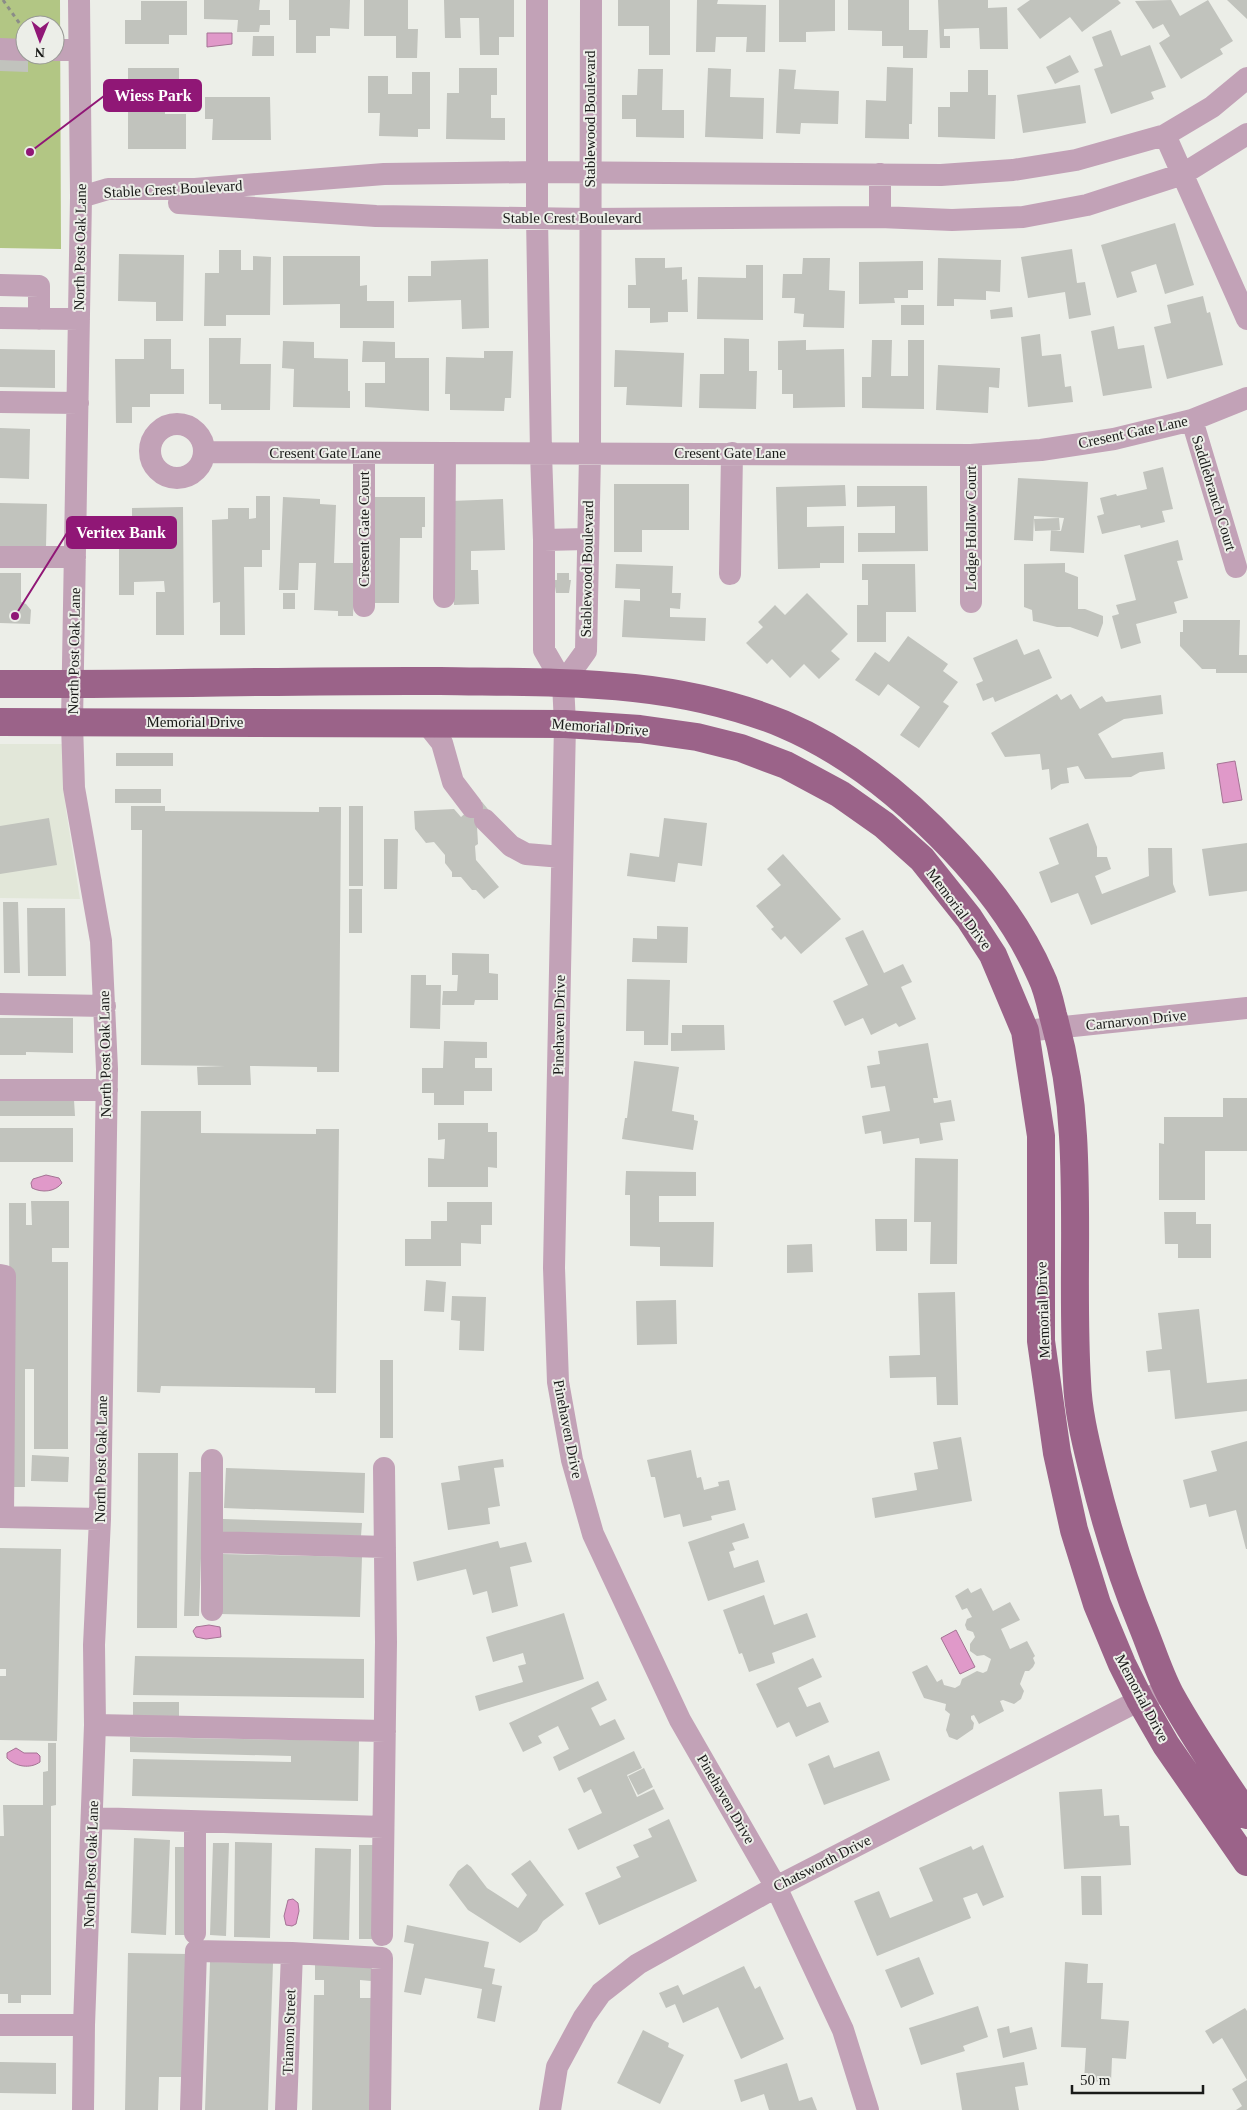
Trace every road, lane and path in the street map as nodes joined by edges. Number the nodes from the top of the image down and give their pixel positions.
1 (3, 0) edge
2 (79, 0) edge
3 (537, 0) edge
4 (591, 0) edge
5 (15, 17) edge
6 (0, 49) edge
7 (15, 50) edge
8 (65, 50) edge
9 (79, 50) junction
10 (1247, 78) edge
11 (1247, 134) edge
12 (1164, 135) junction
13 (538, 172) junction
14 (590, 173) junction
15 (880, 174) junction
16 (1182, 174) junction
17 (81, 197) junction
18 (537, 217) junction
19 (880, 217) junction
20 (589, 219) junction
21 (0, 285) edge
22 (0, 318) edge
23 (1247, 318) edge
24 (39, 319) junction
25 (79, 319) junction
26 (1247, 398) edge
27 (0, 402) edge
28 (78, 403) junction
29 (1192, 420) junction
30 (205, 452) dead end
31 (364, 453) junction
32 (444, 453) junction
33 (732, 453) junction
34 (541, 454) junction
35 (590, 454) junction
36 (972, 455) junction
37 (587, 539) junction
38 (544, 540) junction
39 (0, 557) edge
40 (75, 557) junction
41 (1236, 567) dead end
42 (730, 574) dead end
43 (444, 597) dead end
44 (971, 602) dead end
45 (364, 606) dead end
46 (272, 682) junction
47 (563, 683) junction
48 (0, 684) edge
49 (74, 685) junction
50 (0, 722) edge
51 (72, 723) junction
52 (426, 723) junction
53 (564, 724) junction
54 (562, 857) junction
55 (0, 1004) edge
56 (105, 1006) junction
57 (1247, 1008) edge
58 (1057, 1029) junction
59 (1025, 1031) junction
60 (0, 1090) edge
61 (107, 1090) junction
62 (0, 1275) edge
63 (1087, 1447) junction
64 (1057, 1453) junction
65 (212, 1460) dead end
66 (384, 1468) dead end
67 (1, 1517) edge
68 (100, 1519) junction
69 (214, 1542) junction
70 (385, 1547) junction
71 (212, 1610) dead end
72 (1168, 1690) junction
73 (1140, 1700) junction
74 (95, 1725) junction
75 (385, 1731) junction
76 (1247, 1815) edge
77 (93, 1818) junction
78 (195, 1822) junction
79 (383, 1827) junction
80 (1247, 1862) edge
81 (776, 1887) junction
82 (195, 1933) dead end
83 (382, 1935) dead end
84 (292, 1953) junction
85 (0, 2025) edge
86 (84, 2025) junction
87 (83, 2110) edge
88 (191, 2110) edge
89 (286, 2110) edge
90 (380, 2110) edge
91 (550, 2110) edge
92 (868, 2110) edge

1 - 5 path
2 - 9 street, North Post Oak Lane
3 - 13 street
4 - 14 street, Stablewood Boulevard
6 - 7 street
8 - 9 street
9 - 17 street, North Post Oak Lane
10 - 12 street, Stable Crest Boulevard
11 - 16 street, Stable Crest Boulevard
12 - 15 street, Stable Crest Boulevard
12 - 16 street
13 - 14 street, Stable Crest Boulevard
13 - 17 street, Stable Crest Boulevard
13 - 18 street
14 - 15 street, Stable Crest Boulevard
14 - 20 street, Stablewood Boulevard
15 - 19 street
16 - 19 street, Stable Crest Boulevard
16 - 23 street
17 - 18 street, Stable Crest Boulevard
17 - 25 street, North Post Oak Lane
18 - 20 street, Stable Crest Boulevard
18 - 34 street
19 - 20 street, Stable Crest Boulevard
20 - 35 street, Stablewood Boulevard
21 - 24 street
22 - 24 street
24 - 25 street
25 - 28 street, North Post Oak Lane
26 - 29 street, Cresent Gate Lane
27 - 28 street
28 - 40 street, North Post Oak Lane
29 - 36 street, Cresent Gate Lane
29 - 41 street, Saddlebranch Court
30 - 31 street, Cresent Gate Lane
31 - 32 street, Cresent Gate Lane
31 - 45 street, Cresent Gate Court
32 - 34 street, Cresent Gate Lane
32 - 43 street
33 - 35 street, Cresent Gate Lane
33 - 36 street, Cresent Gate Lane
33 - 42 street
34 - 35 street, Cresent Gate Lane
34 - 38 street
35 - 37 street, Stablewood Boulevard
36 - 44 street, Lodge Hollow Court
37 - 38 street
37 - 47 street, Stablewood Boulevard
38 - 47 street
39 - 40 street
40 - 49 street, North Post Oak Lane
46 - 47 main road, Memorial Drive
46 - 49 main road, Memorial Drive
46 - 51 main road
47 - 53 street, Pinehaven Drive
47 - 58 main road, Memorial Drive
48 - 49 main road, Memorial Drive
49 - 51 street, North Post Oak Lane
50 - 51 main road, Memorial Drive
51 - 52 main road, Memorial Drive
51 - 56 street, North Post Oak Lane
52 - 53 main road, Memorial Drive
52 - 54 street
53 - 54 street, Pinehaven Drive
53 - 59 main road, Memorial Drive
54 - 81 street, Pinehaven Drive
55 - 56 street
56 - 61 street, North Post Oak Lane
57 - 58 street, Carnarvon Drive
58 - 59 street, Carnarvon Drive
58 - 63 main road, Memorial Drive
59 - 64 main road, Memorial Drive
60 - 61 street
61 - 68 street, North Post Oak Lane
62 - 67 street
63 - 64 main road
63 - 72 main road, Memorial Drive
64 - 73 main road, Memorial Drive
65 - 69 street
66 - 70 street
67 - 68 street
68 - 74 street, North Post Oak Lane
69 - 70 street
69 - 71 street
70 - 75 street
72 - 73 street, Chatsworth Drive
72 - 76 main road, Memorial Drive
73 - 80 main road, Memorial Drive
73 - 81 street, Chatsworth Drive
74 - 75 street
74 - 77 street, North Post Oak Lane
75 - 79 street
77 - 78 street
77 - 86 street, North Post Oak Lane
78 - 79 street
78 - 82 street
79 - 83 street
81 - 91 street, Chatsworth Drive
81 - 92 street, Pinehaven Drive
84 - 88 street
84 - 89 street, Trianon Street
84 - 90 street
85 - 86 street
86 - 87 street, North Post Oak Lane

